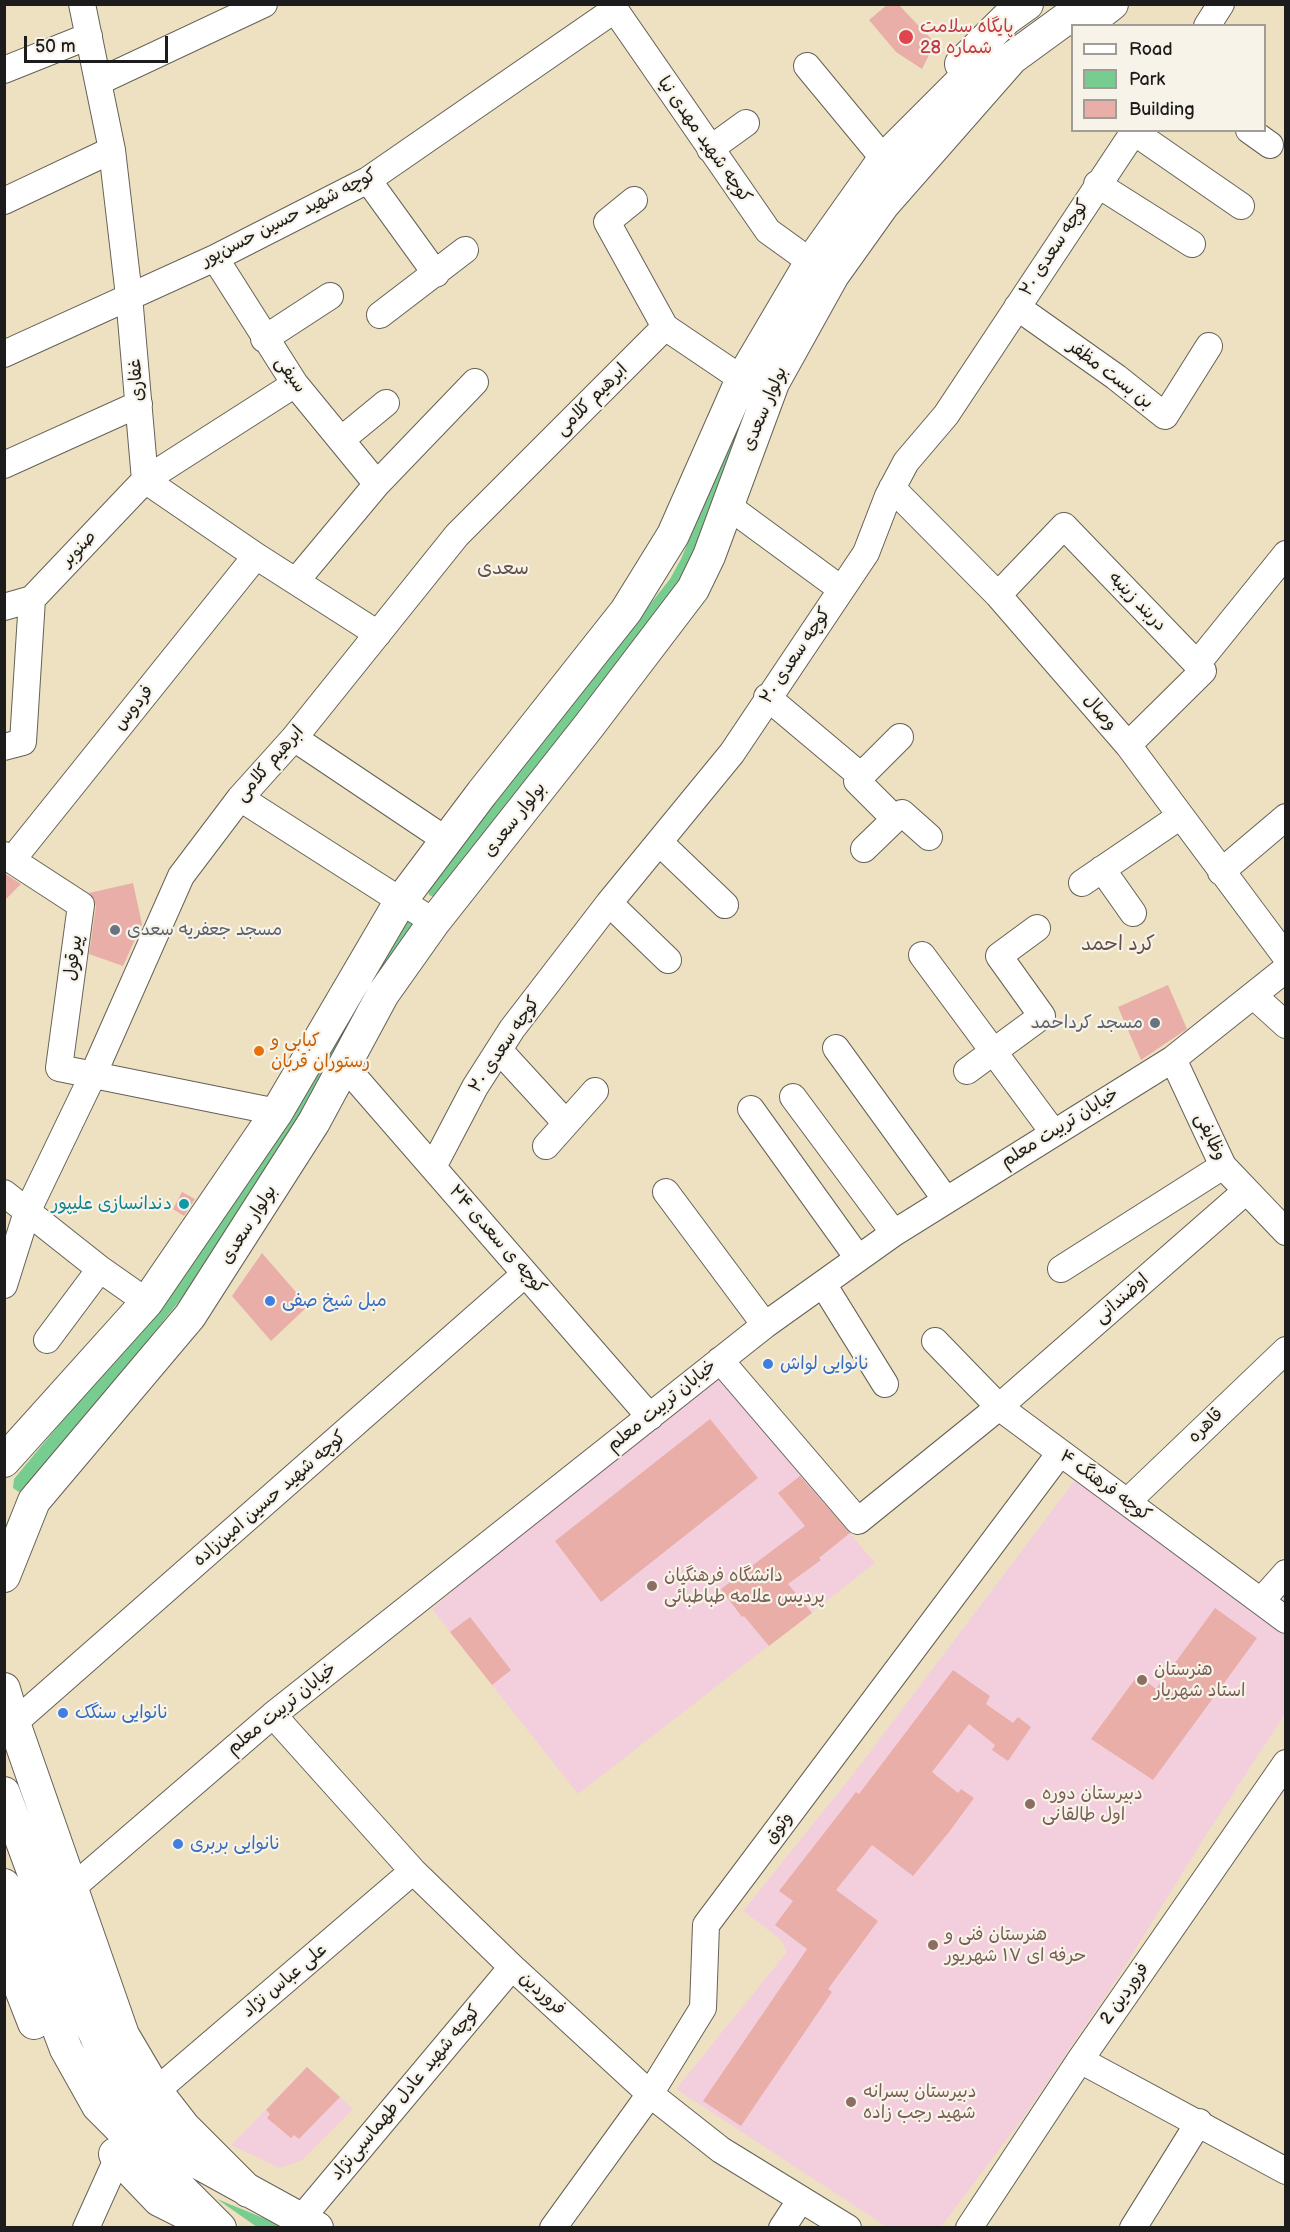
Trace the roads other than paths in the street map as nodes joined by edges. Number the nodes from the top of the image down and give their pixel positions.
1 (82, 4) edge
2 (264, 4) edge
3 (1054, 4) edge
4 (1086, 4) edge
5 (1112, 4) edge
6 (1221, 4) edge
7 (613, 7) edge
8 (1087, 24) edge
9 (1208, 24) edge
10 (1008, 25) edge
11 (1071, 35) edge
12 (89, 36) junction
13 (807, 66) dead end
14 (4, 70) edge
15 (99, 82) junction
16 (746, 123) dead end
17 (1133, 132) edge
18 (1135, 132) edge
19 (1252, 132) edge
20 (927, 134) junction
21 (1270, 145) dead end
22 (710, 149) junction
23 (112, 150) junction
24 (884, 159) junction
25 (368, 180) junction
26 (1097, 183) junction
27 (634, 200) dead end
28 (4, 201) edge
29 (1241, 206) dead end
30 (1192, 244) dead end
31 (465, 250) dead end
32 (215, 258) junction
33 (822, 268) junction
34 (436, 274) junction
35 (129, 296) junction
36 (330, 296) dead end
37 (1017, 307) junction
38 (380, 315) dead end
39 (665, 327) junction
40 (264, 339) junction
41 (1209, 345) dead end
42 (4, 354) edge
43 (742, 379) junction
44 (475, 382) dead end
45 (295, 384) junction
46 (386, 403) dead end
47 (139, 404) junction
48 (341, 440) junction
49 (4, 465) edge
50 (146, 480) junction
51 (378, 484) junction
52 (892, 488) junction
53 (728, 506) junction
54 (1286, 554) edge
55 (256, 556) junction
56 (296, 581) junction
57 (841, 589) junction
58 (998, 595) junction
59 (32, 599) junction
60 (4, 607) edge
61 (378, 634) junction
62 (1197, 664) junction
63 (767, 698) junction
64 (900, 737) dead end
65 (294, 738) junction
66 (1128, 745) junction
67 (4, 747) edge
68 (861, 776) junction
69 (240, 798) junction
70 (1286, 816) edge
71 (1179, 817) junction
72 (895, 819) junction
73 (929, 837) dead end
74 (446, 840) junction
75 (659, 842) junction
76 (864, 849) dead end
77 (8, 857) edge
78 (1221, 872) junction
79 (400, 902) junction
80 (609, 903) junction
81 (725, 905) dead end
82 (1133, 913) dead end
83 (434, 922) junction
84 (1037, 928) dead end
85 (922, 955) dead end
86 (1286, 957) edge
87 (668, 960) dead end
88 (1286, 969) edge
89 (1254, 996) junction
90 (1286, 1025) edge
91 (836, 1048) dead end
92 (499, 1050) junction
93 (994, 1052) junction
94 (1173, 1059) junction
95 (343, 1064) junction
96 (967, 1071) dead end
97 (92, 1077) junction
98 (595, 1091) dead end
99 (793, 1097) dead end
100 (751, 1109) dead end
101 (277, 1112) junction
102 (565, 1122) junction
103 (1053, 1132) junction
104 (546, 1146) dead end
105 (1223, 1166) junction
106 (433, 1167) junction
107 (666, 1191) dead end
108 (1246, 1191) junction
109 (4, 1192) edge
110 (946, 1200) junction
111 (27, 1212) junction
112 (1286, 1232) edge
113 (894, 1233) junction
114 (858, 1258) junction
115 (100, 1269) junction
116 (1061, 1269) dead end
117 (525, 1274) junction
118 (823, 1284) junction
119 (4, 1285) edge
120 (147, 1302) junction
121 (765, 1325) junction
122 (47, 1340) dead end
123 (935, 1341) dead end
124 (1286, 1350) edge
125 (720, 1360) junction
126 (885, 1384) dead end
127 (999, 1407) junction
128 (650, 1417) junction
129 (1060, 1453) junction
130 (4, 1461) edge
131 (19, 1502) edge
132 (1127, 1502) junction
133 (1286, 1572) edge
134 (4, 1576) edge
135 (1261, 1601) junction
136 (1286, 1620) edge
137 (4, 1689) edge
138 (273, 1715) junction
139 (9, 1722) edge
140 (1286, 1763) edge
141 (4, 1792) edge
142 (413, 1871) junction
143 (4, 1885) edge
144 (72, 1888) junction
145 (4, 1946) edge
146 (512, 1967) junction
147 (10, 1986) edge
148 (1080, 2060) junction
149 (156, 2091) junction
150 (650, 2094) junction
151 (1199, 2122) junction
152 (161, 2153) junction
153 (118, 2157) junction
154 (1286, 2171) edge
155 (248, 2191) junction
156 (801, 2199) junction
157 (308, 2224) edge
158 (86, 2228) edge
159 (214, 2228) edge
160 (220, 2228) edge
161 (553, 2228) edge
162 (782, 2228) edge
163 (848, 2228) edge
164 (969, 2228) edge
165 (1133, 2228) edge

1 - 12 street, غفاری
2 - 15 street
3 - 10 main road
4 - 10 main road
5 - 8 main road
6 - 9 street
7 - 22 street, کوچه شهید مهدی نیا
7 - 25 street, کوچه شهید حسین حسن‌پور
10 - 20 main road, بولوار سعدی
11 - 20 main road
12 - 14 street
12 - 15 street, غفاری
13 - 24 street
15 - 23 street, غفاری
16 - 22 street
17 - 26 street, کوچه سعدی ۲۰
18 - 29 street
19 - 21 street
20 - 24 main road, بولوار سعدی
20 - 33 main road, بولوار سعدی
22 - 33 street, کوچه شهید مهدی نیا
23 - 28 street
23 - 35 street, غفاری
24 - 33 main road, بولوار سعدی
25 - 32 street, کوچه شهید حسین حسن‌پور
25 - 34 street
26 - 30 street
26 - 37 street, کوچه سعدی ۲۰
27 - 39 street
31 - 34 street
32 - 35 street, کوچه شهید حسین حسن‌پور
32 - 40 street, سیفی
33 - 43 main road, بولوار سعدی
33 - 53 main road, بولوار سعدی
34 - 38 street
35 - 42 street, کوچه شهید حسین حسن‌پور
35 - 47 street, غفاری
36 - 40 street
37 - 41 street, بن بست مظفر
37 - 52 street, کوچه سعدی ۲۰
39 - 43 street
39 - 61 street, ابرهیم کلامی
40 - 45 street, سیفی
43 - 74 main road, بولوار سعدی
44 - 51 street
45 - 48 street, سیفی
45 - 50 street, صنوبر
46 - 48 street
47 - 49 street
47 - 50 street, غفاری
48 - 51 street, سیفی
50 - 55 street
50 - 59 street, صنوبر
51 - 56 street
52 - 57 street, کوچه سعدی ۲۰
52 - 58 street, وصال
53 - 57 street
53 - 83 main road, بولوار سعدی
54 - 62 street
55 - 56 street
55 - 77 street, فردوس
56 - 61 street
57 - 63 street, کوچه سعدی ۲۰
58 - 62 street, دربند زینبه
58 - 66 street, وصال
59 - 60 street
59 - 67 street
61 - 65 street, ابرهیم کلامی
62 - 66 street
63 - 68 street
63 - 75 street, کوچه سعدی ۲۰
64 - 68 street
65 - 69 street, ابرهیم کلامی
65 - 74 street
66 - 71 street, وصال
68 - 72 street
69 - 79 street
69 - 97 street, ابرهیم کلامی
70 - 78 street
71 - 78 street, وصال
71 - 82 street
72 - 73 street
72 - 76 street
74 - 79 main road, بولوار سعدی
75 - 80 street, کوچه سعدی ۲۰
75 - 81 street
77 - 97 street, پیرقول
78 - 86 street, وصال
79 - 83 street
79 - 101 main road, بولوار سعدی
80 - 87 street
80 - 92 street, کوچه سعدی ۲۰
83 - 95 main road, بولوار سعدی
84 - 93 street
85 - 93 street
88 - 89 street, خیابان تربیت معلم
89 - 90 street
89 - 94 street, خیابان تربیت معلم
91 - 110 street
92 - 102 street
92 - 106 street, کوچه سعدی ۲۰
93 - 96 street
93 - 103 street
94 - 103 street, خیابان تربیت معلم
94 - 105 street, وظایفی
95 - 106 street, کوچه ی سعدی ۲۴
95 - 131 main road, بولوار سعدی
97 - 101 street
97 - 111 street, ابرهیم کلامی
98 - 102 street
99 - 113 street
100 - 114 street
101 - 120 main road, بولوار سعدی
102 - 104 street
103 - 110 street, خیابان تربیت معلم
105 - 108 street, وظایفی
105 - 116 street
106 - 117 street, کوچه ی سعدی ۲۴
107 - 121 street
108 - 112 street, وظایفی
108 - 127 street, اوضندانی
109 - 111 street
110 - 113 street, خیابان تربیت معلم
111 - 115 street
111 - 119 street, ابرهیم کلامی
113 - 114 street, خیابان تربیت معلم
114 - 118 street, خیابان تربیت معلم
115 - 120 street
115 - 122 street
117 - 128 street, کوچه ی سعدی ۲۴
117 - 139 street, کوچه شهید حسین امین‌زاده
118 - 121 street, خیابان تربیت معلم
118 - 126 street
120 - 130 main road, بولوار سعدی
121 - 125 street, خیابان تربیت معلم
123 - 127 street, کوچه فرهنگ ۴
124 - 132 street, قاهره
125 - 127 street, اوضندانی
125 - 128 street, خیابان تربیت معلم
127 - 129 street, کوچه فرهنگ ۴
128 - 138 street, خیابان تربیت معلم
129 - 132 street, کوچه فرهنگ ۴
129 - 150 street, وثوق
131 - 134 main road, بولوار سعدی
132 - 135 street, کوچه فرهنگ ۴
133 - 135 street
135 - 136 street, کوچه فرهنگ ۴
137 - 139 main road
138 - 142 street, فروردین
138 - 144 street, خیابان تربیت معلم
139 - 144 main road
140 - 148 street, فروردین 2
141 - 152 main road
142 - 146 street, فروردین
142 - 149 street, علی عباس نژاد
143 - 152 main road
144 - 149 main road
145 - 147 main road
146 - 150 street, فروردین
146 - 157 street, کوچه شهید عادل طهماسبی‌نژاد
147 - 153 main road
148 - 151 street
148 - 164 street, فروردین 2
149 - 155 main road
150 - 156 street, فروردین
150 - 161 street, وثوق
151 - 154 street
151 - 165 street
152 - 155 main road
152 - 160 main road
153 - 158 street
153 - 159 main road
155 - 157 main road
156 - 162 street
156 - 163 street, فروردین

